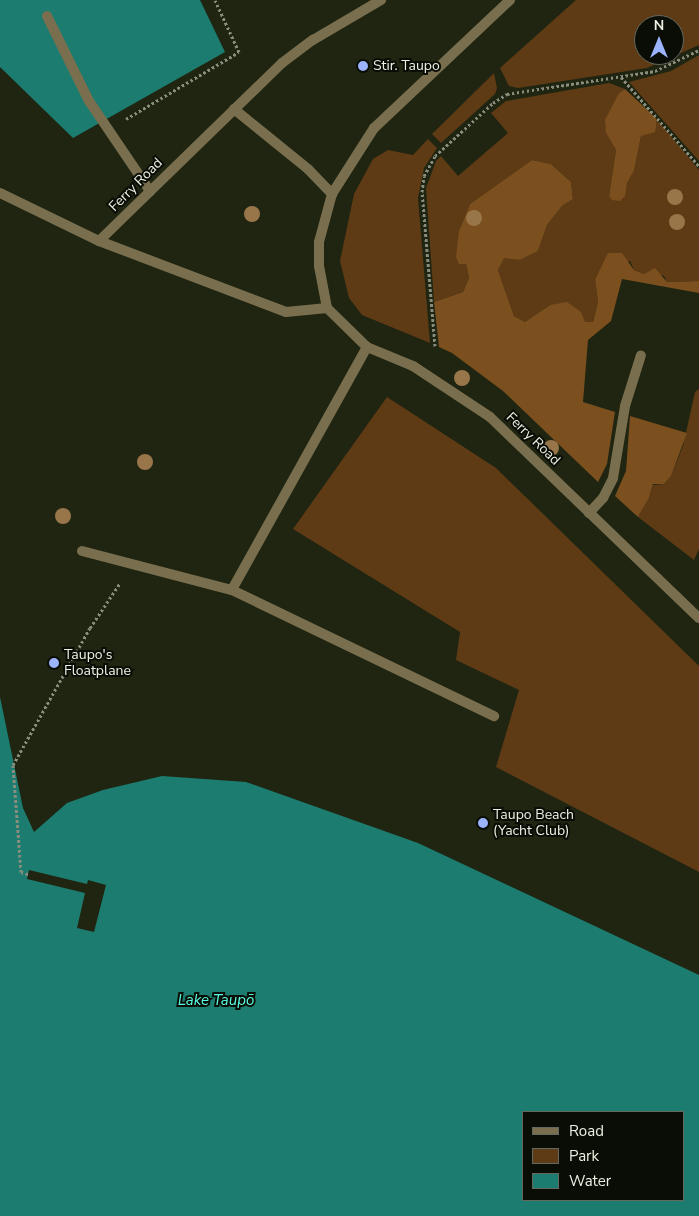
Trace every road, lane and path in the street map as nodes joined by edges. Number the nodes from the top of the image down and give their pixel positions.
1 (214, 0) edge
2 (381, 0) edge
3 (510, 0) edge
4 (47, 16) dead end
5 (699, 50) edge
6 (621, 77) junction
7 (234, 109) junction
8 (109, 130) junction
9 (699, 166) edge
10 (150, 191) junction
11 (0, 193) edge
12 (332, 194) junction
13 (99, 241) junction
14 (327, 308) junction
15 (435, 346) dead end
16 (367, 347) junction
17 (641, 356) dead end
18 (589, 514) junction
19 (82, 551) dead end
20 (133, 564) junction
21 (232, 590) junction
22 (699, 618) edge
23 (494, 716) dead end
24 (28, 874) dead end

1 - 8 path
2 - 7 street, Ferry Road
3 - 12 street
4 - 8 street
5 - 6 path
6 - 9 path
6 - 15 path
7 - 10 street, Ferry Road
7 - 12 street
8 - 10 street
10 - 13 street, Ferry Road
11 - 13 street
12 - 14 street
13 - 14 street
14 - 16 street, Ferry Road
16 - 18 street, Ferry Road
16 - 21 street
17 - 18 street
18 - 22 street, Ferry Road
19 - 20 street
20 - 21 street
20 - 24 path
21 - 23 street

